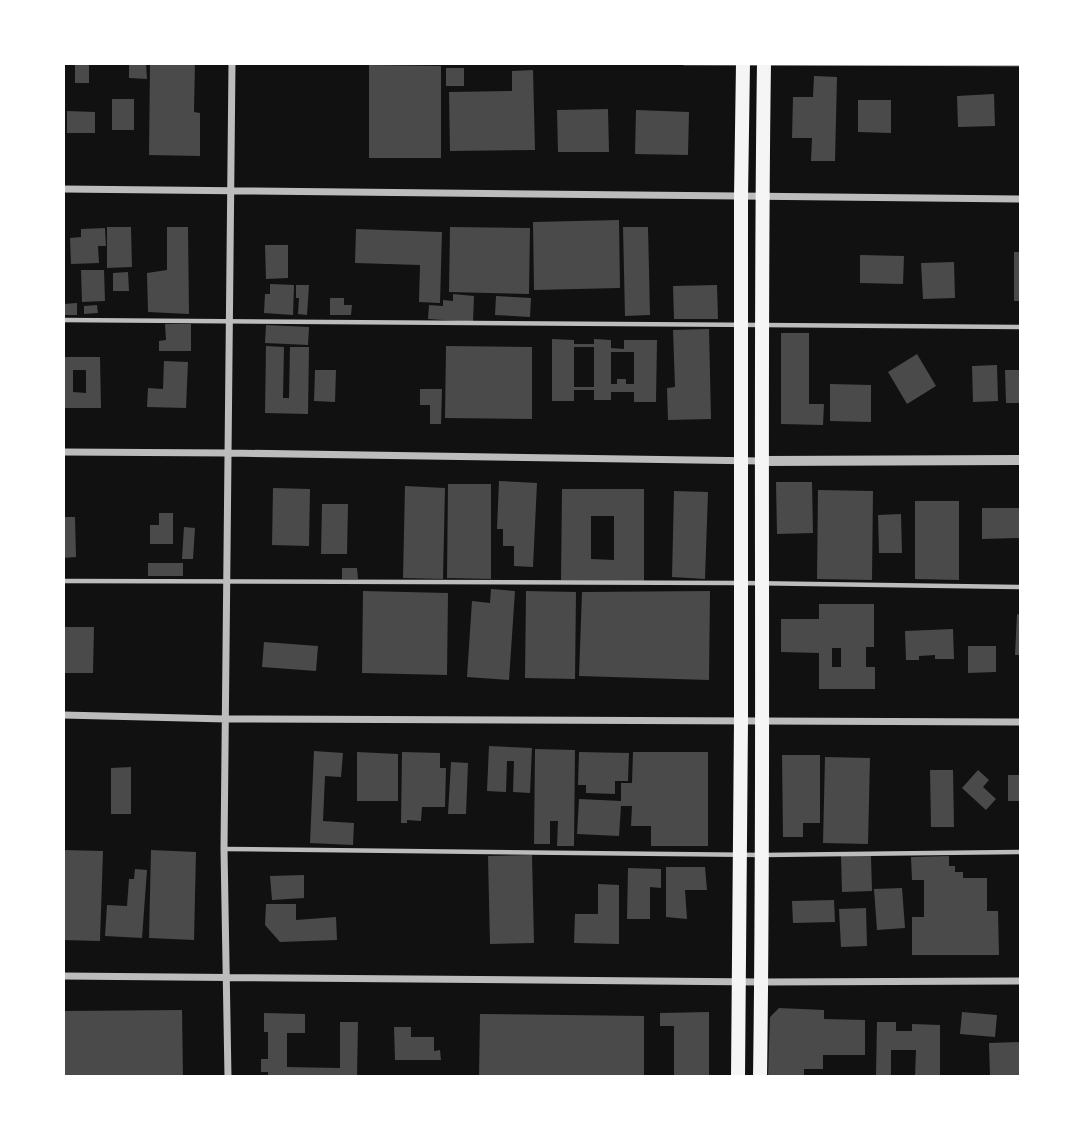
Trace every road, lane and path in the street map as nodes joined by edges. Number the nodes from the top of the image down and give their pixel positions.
1 (232, 63) edge
2 (684, 63) edge
3 (743, 63) edge
4 (764, 63) edge
5 (1021, 64) edge
6 (63, 189) edge
7 (229, 192) junction
8 (741, 197) junction
9 (762, 197) junction
10 (1021, 199) edge
11 (63, 320) edge
12 (229, 321) junction
13 (740, 325) junction
14 (762, 326) junction
15 (1021, 327) edge
16 (63, 452) edge
17 (229, 453) junction
18 (740, 460) junction
19 (1021, 460) edge
20 (762, 461) junction
21 (63, 581) edge
22 (228, 582) junction
23 (740, 583) junction
24 (762, 584) junction
25 (1021, 587) edge
26 (63, 715) edge
27 (226, 719) junction
28 (741, 720) junction
29 (762, 720) junction
30 (1021, 722) edge
31 (225, 849) junction
32 (1021, 852) edge
33 (763, 855) junction
34 (63, 976) edge
35 (226, 977) junction
36 (1021, 981) edge
37 (738, 982) junction
38 (762, 982) junction
39 (228, 1077) edge
40 (738, 1077) edge
41 (761, 1077) edge

1 - 7 street
2 - 3 lane
3 - 4 lane
3 - 8 highway
4 - 5 lane
4 - 9 highway
6 - 7 street
7 - 8 street
7 - 12 street
8 - 9 street
8 - 13 highway
9 - 10 street
9 - 14 highway
11 - 12 lane
12 - 13 lane
12 - 17 street
13 - 14 lane
13 - 18 highway
14 - 15 lane
14 - 20 highway
16 - 17 street
17 - 18 street
17 - 22 street
18 - 20 street
18 - 23 highway
19 - 20 street
20 - 24 highway
21 - 22 lane
22 - 23 lane
22 - 27 street
23 - 24 lane
23 - 28 highway
24 - 25 lane
24 - 29 highway
26 - 27 street
27 - 28 street
27 - 31 street
28 - 29 street
28 - 37 highway
29 - 30 street
29 - 33 highway
31 - 33 lane
31 - 35 street
32 - 33 lane
33 - 38 highway
34 - 35 street
35 - 37 street
35 - 39 street
36 - 38 street
37 - 38 street
37 - 40 highway
38 - 41 highway

